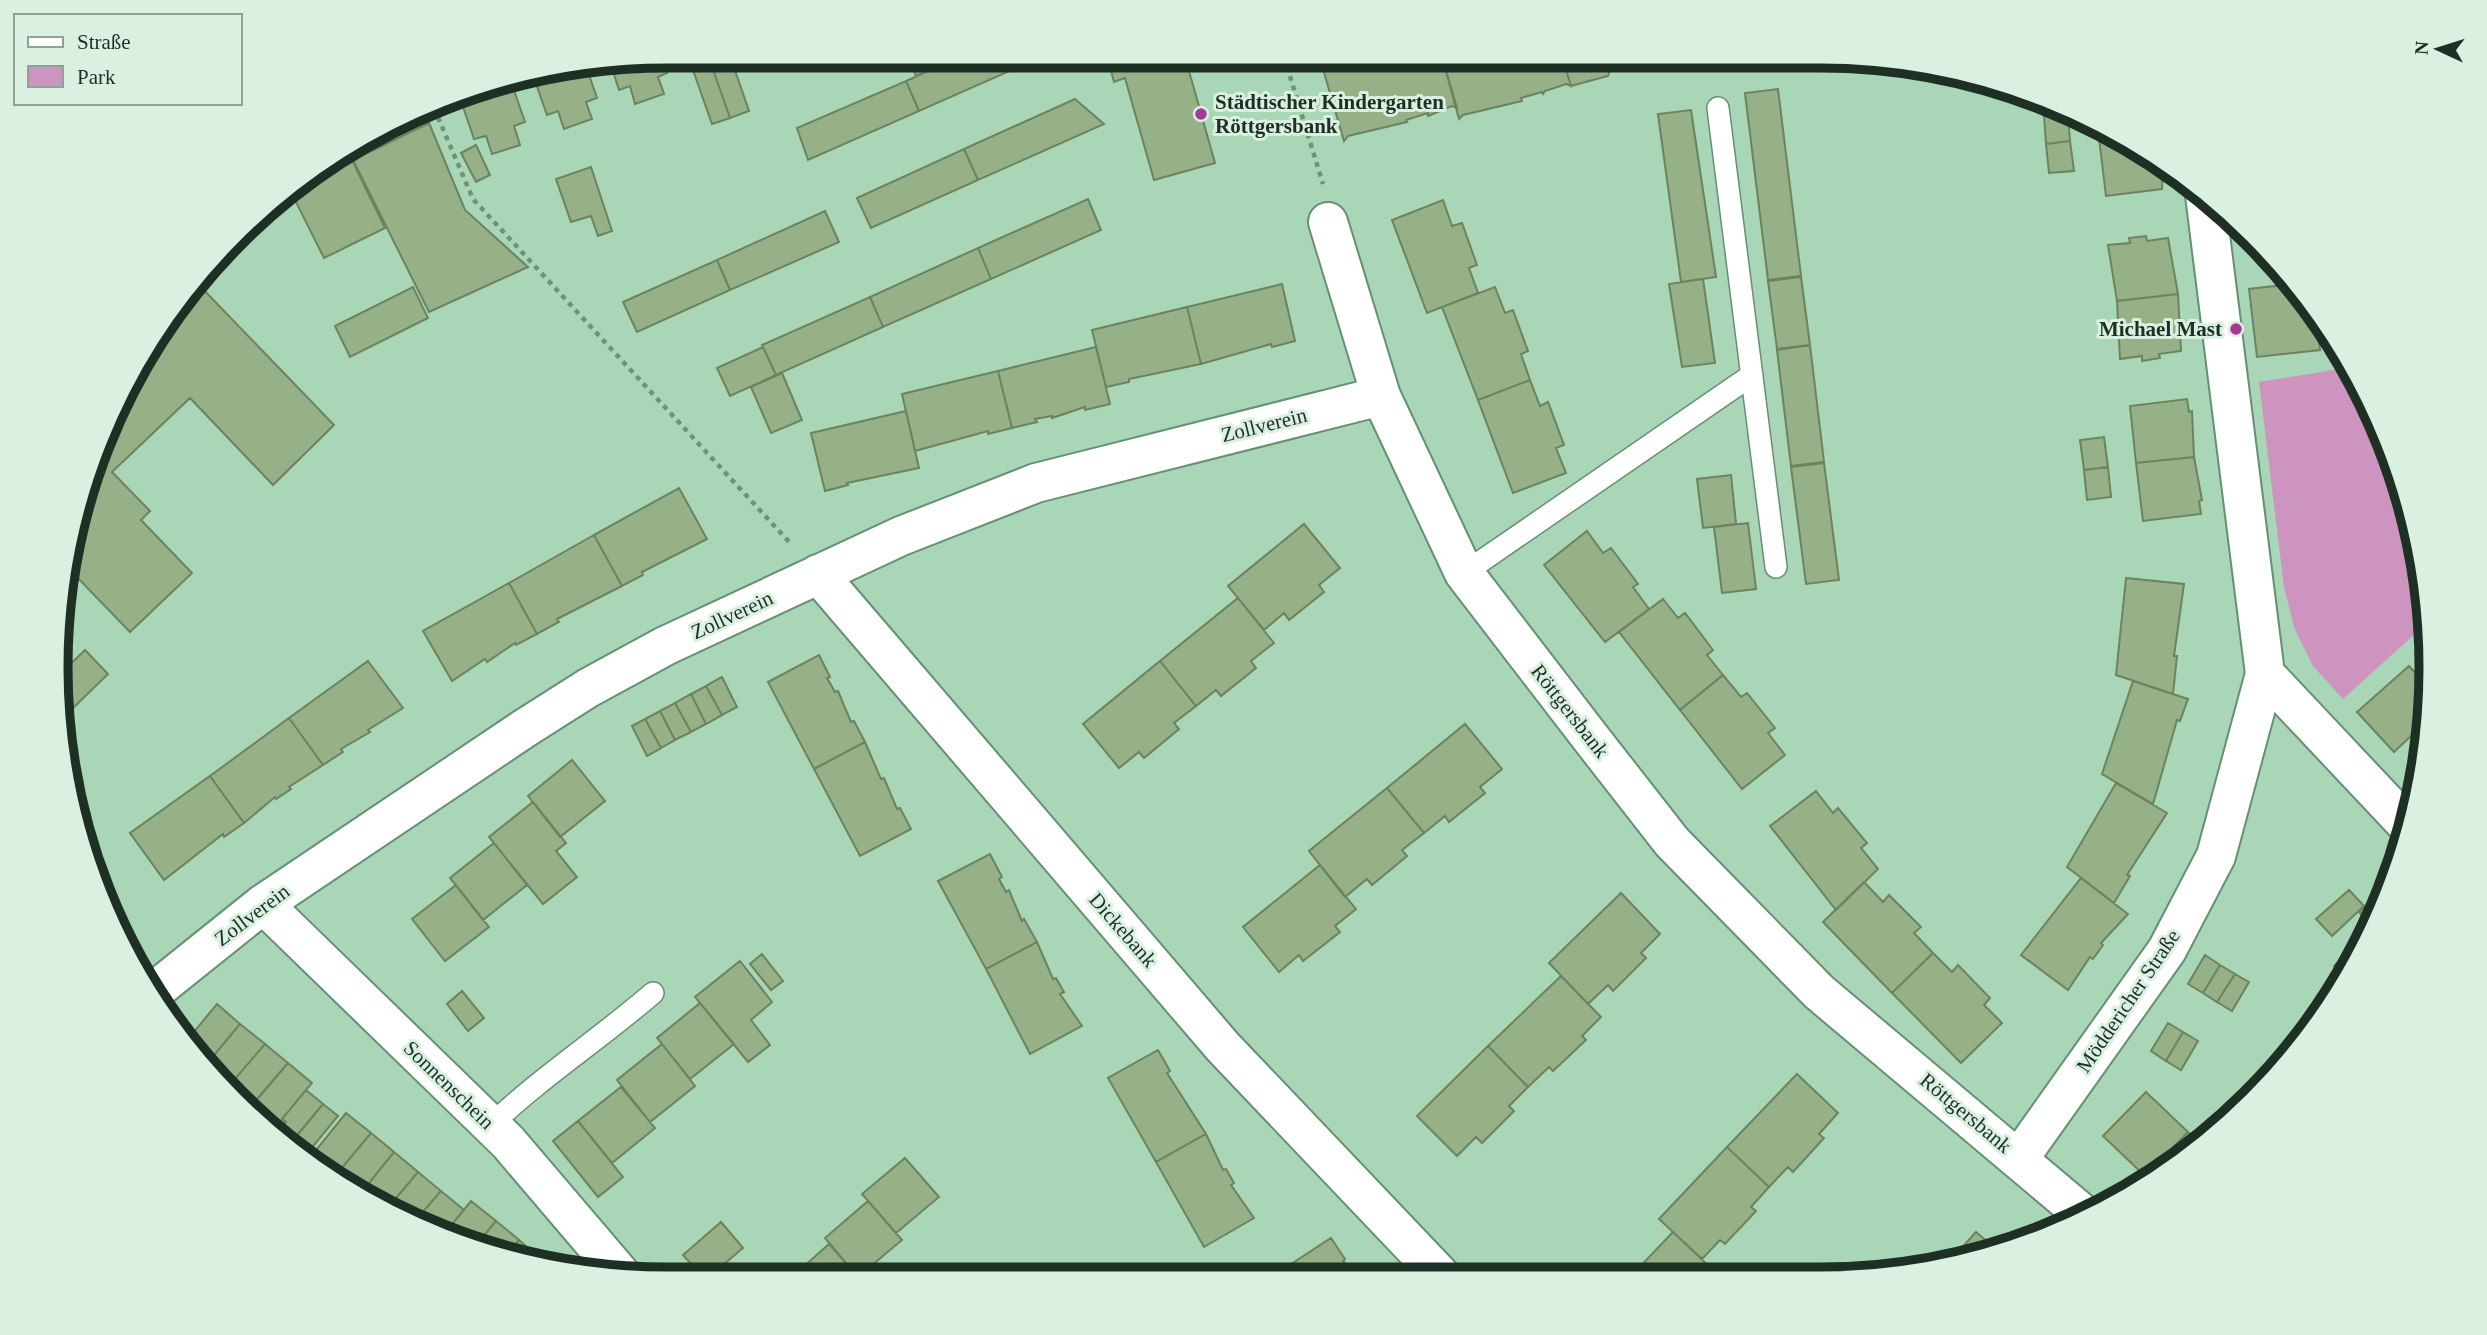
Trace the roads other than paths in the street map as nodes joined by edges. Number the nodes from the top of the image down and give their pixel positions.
1 (1718, 108) dead end
2 (2207, 211) edge
3 (1328, 222) road end
4 (1752, 375) junction
5 (1381, 396) junction
6 (1776, 567) dead end
7 (818, 573) junction
8 (1464, 573) junction
9 (2265, 674) junction
10 (2399, 817) edge
11 (263, 904) junction
12 (161, 986) edge
13 (653, 993) dead end
14 (491, 1125) junction
15 (2020, 1157) junction
16 (2077, 1209) edge
17 (611, 1264) edge
18 (1432, 1267) edge

1 - 4 lane
2 - 9 street, Möddericher Straße
3 - 5 street, Röttgersbank
4 - 6 lane
4 - 8 lane
5 - 7 street, Zollverein
5 - 8 street, Röttgersbank
7 - 11 street, Zollverein
7 - 18 street, Dickebank
8 - 15 street, Röttgersbank
9 - 10 street
9 - 15 street, Möddericher Straße
11 - 12 street, Zollverein
11 - 14 street, Sonnenschein
13 - 14 lane
14 - 17 street, Sonnenschein
15 - 16 street, Röttgersbank

